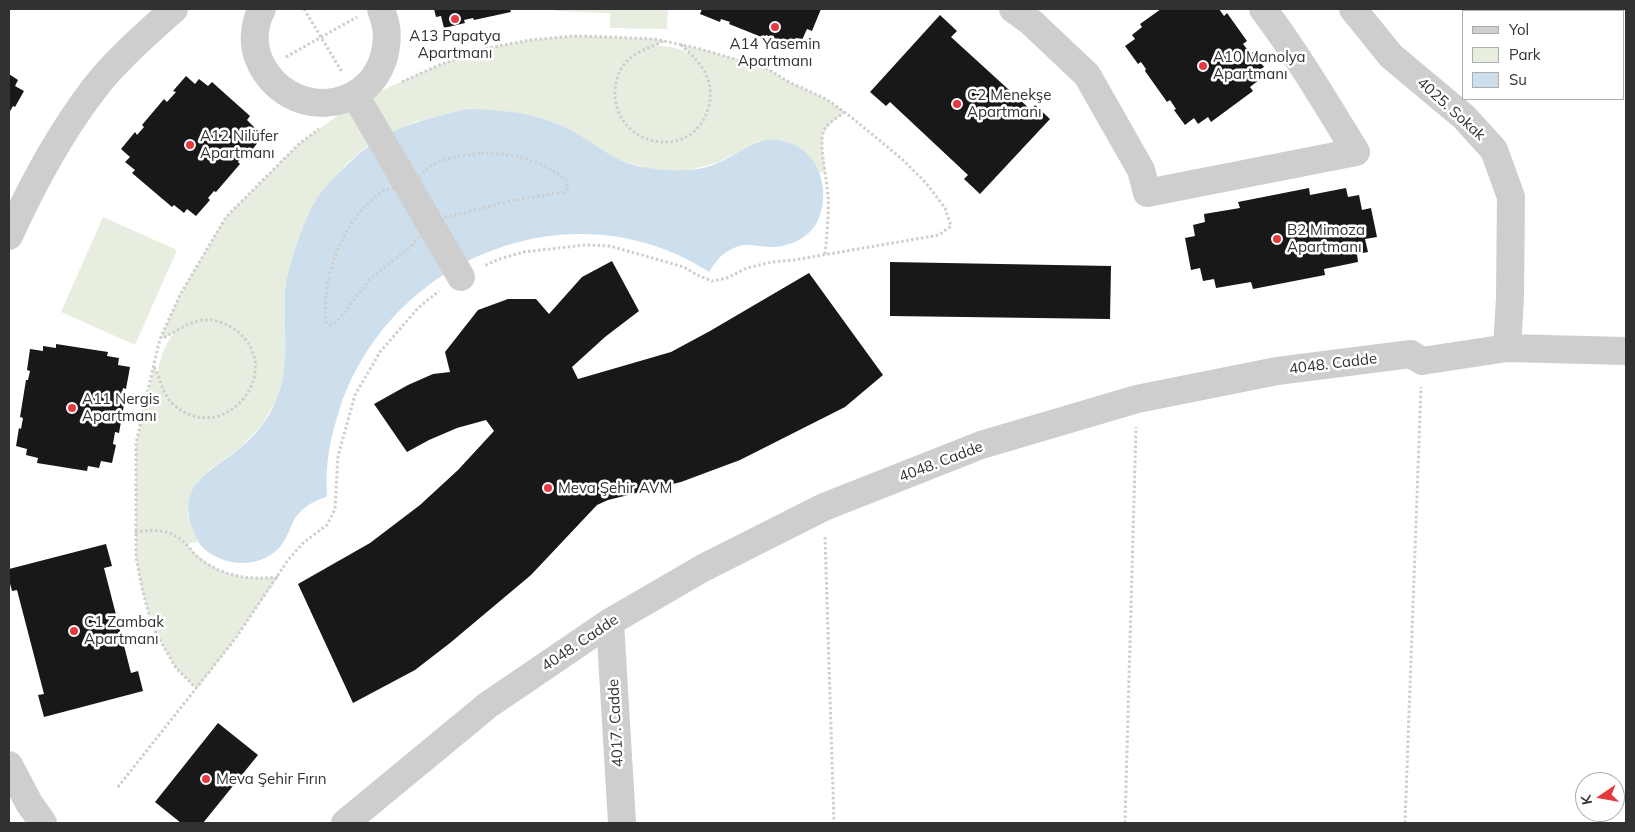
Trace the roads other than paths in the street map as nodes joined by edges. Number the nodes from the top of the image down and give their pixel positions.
1 (174, 9) edge
2 (262, 9) edge
3 (1013, 9) edge
4 (1263, 9) edge
5 (1353, 9) edge
6 (372, 11) edge
7 (354, 94) junction
8 (9, 236) edge
9 (459, 274) road end
10 (1507, 348) junction
11 (1626, 351) edge
12 (610, 622) junction
13 (9, 765) edge
14 (43, 823) edge
15 (345, 823) edge
16 (622, 823) edge

1 - 8 street
2 - 7 street
3 - 4 street
5 - 10 street, 4025. Sokak
6 - 7 street
7 - 9 street
10 - 11 street, 4048. Cadde
10 - 12 street, 4048. Cadde
12 - 15 street, 4048. Cadde
12 - 16 street, 4017. Cadde
13 - 14 street

